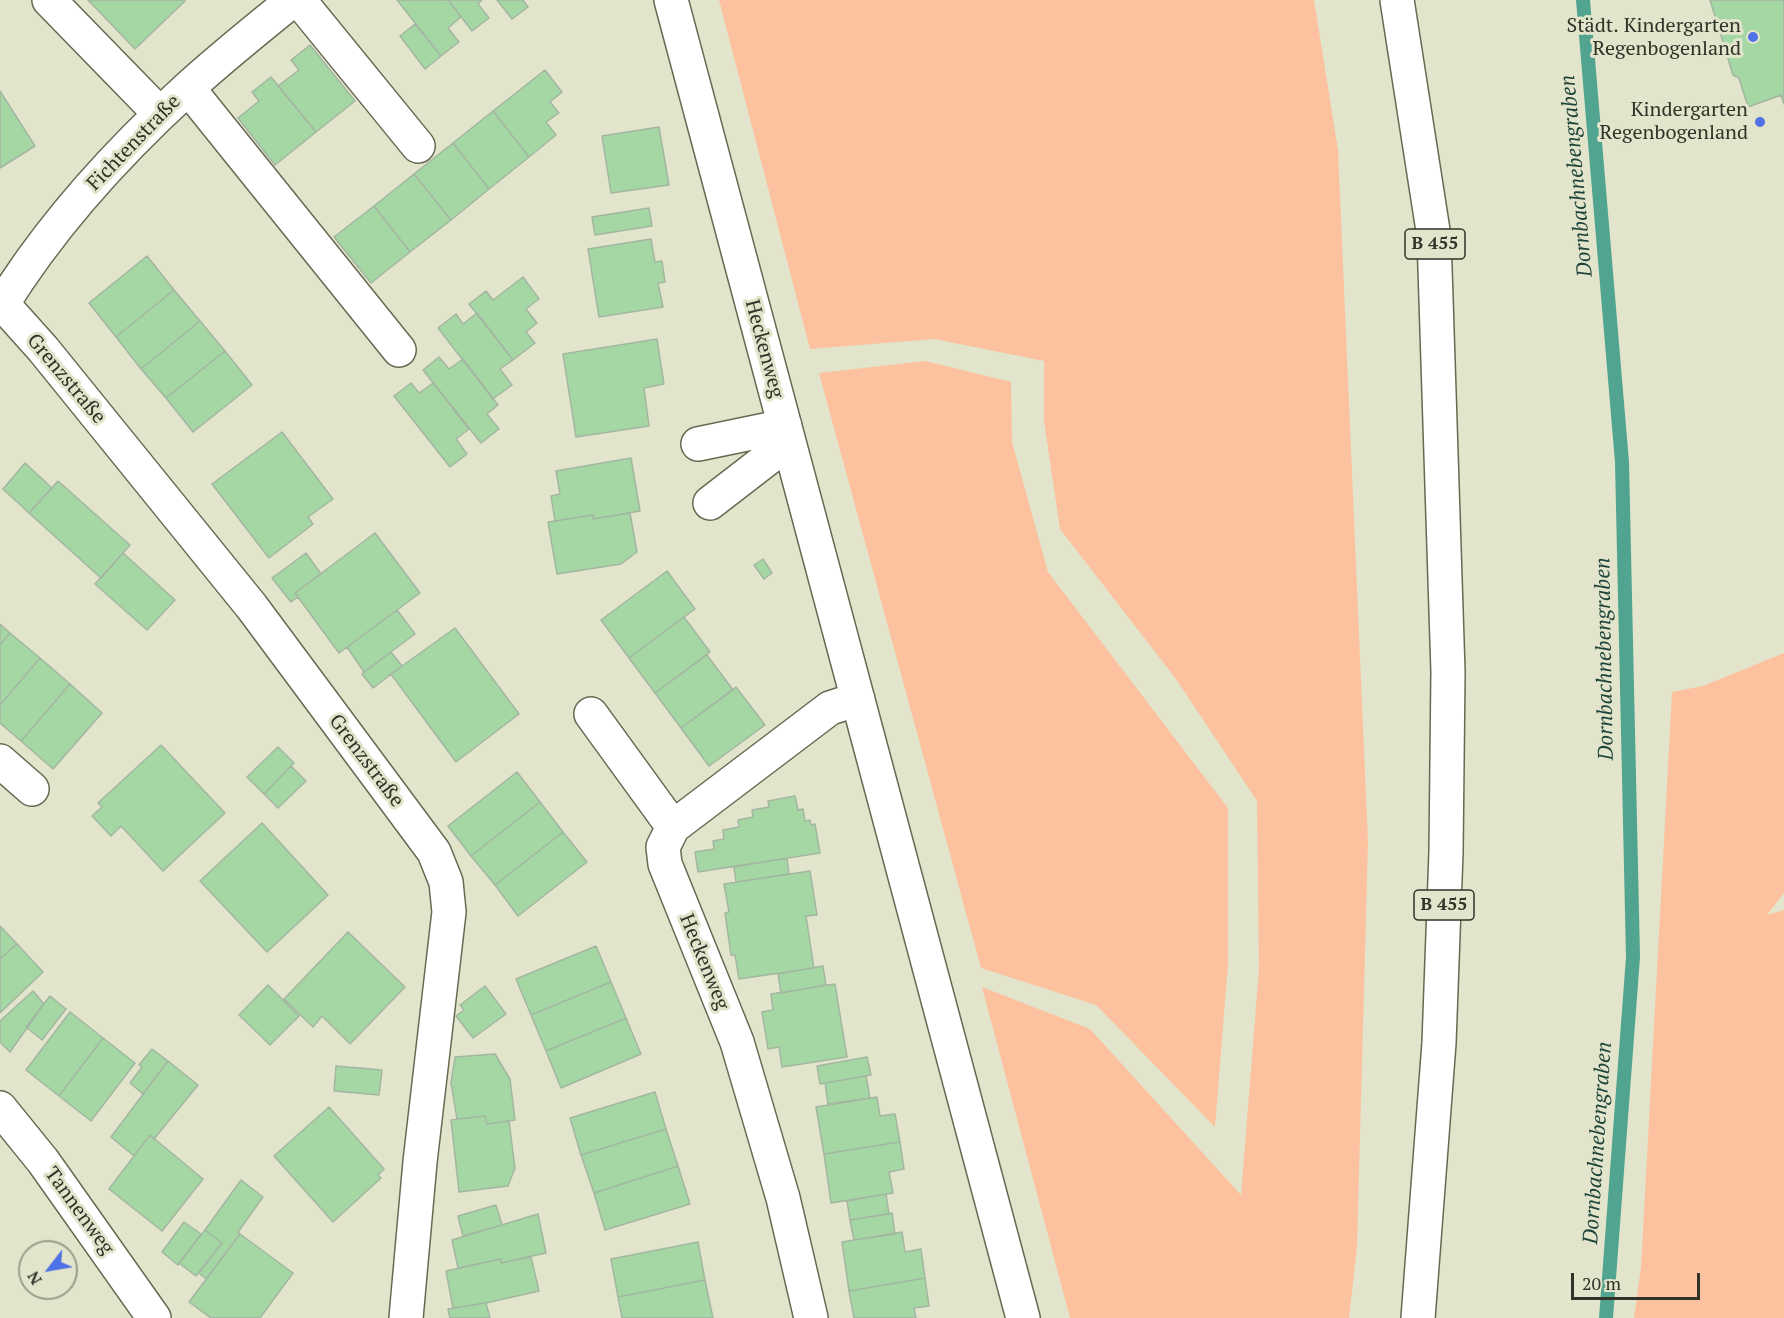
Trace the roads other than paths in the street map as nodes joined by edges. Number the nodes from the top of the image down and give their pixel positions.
1 (49, 0) edge
2 (293, 0) edge
3 (299, 0) edge
4 (671, 0) edge
5 (1397, 0) edge
6 (188, 88) junction
7 (160, 114) junction
8 (418, 146) dead end
9 (1, 304) edge
10 (399, 350) dead end
11 (787, 434) junction
12 (698, 444) dead end
13 (710, 503) dead end
14 (858, 699) junction
15 (591, 714) dead end
16 (0, 761) edge
17 (32, 789) dead end
18 (673, 827) junction
19 (0, 1108) edge
20 (154, 1318) edge
21 (406, 1318) edge
22 (811, 1318) edge
23 (1023, 1318) edge
24 (1418, 1318) edge

1 - 7 main road
2 - 6 main road, Fichtenstraße
3 - 8 main road
4 - 11 main road, Heckenweg
5 - 24 main road, B 455
6 - 7 main road, Fichtenstraße
6 - 10 main road
7 - 9 main road, Fichtenstraße
9 - 21 main road, Grenzstraße
11 - 12 main road
11 - 13 main road
11 - 14 main road, Heckenweg
14 - 18 main road
14 - 23 main road, Heckenweg
15 - 18 main road
16 - 17 main road
18 - 22 main road, Heckenweg
19 - 20 main road, Tannenweg

